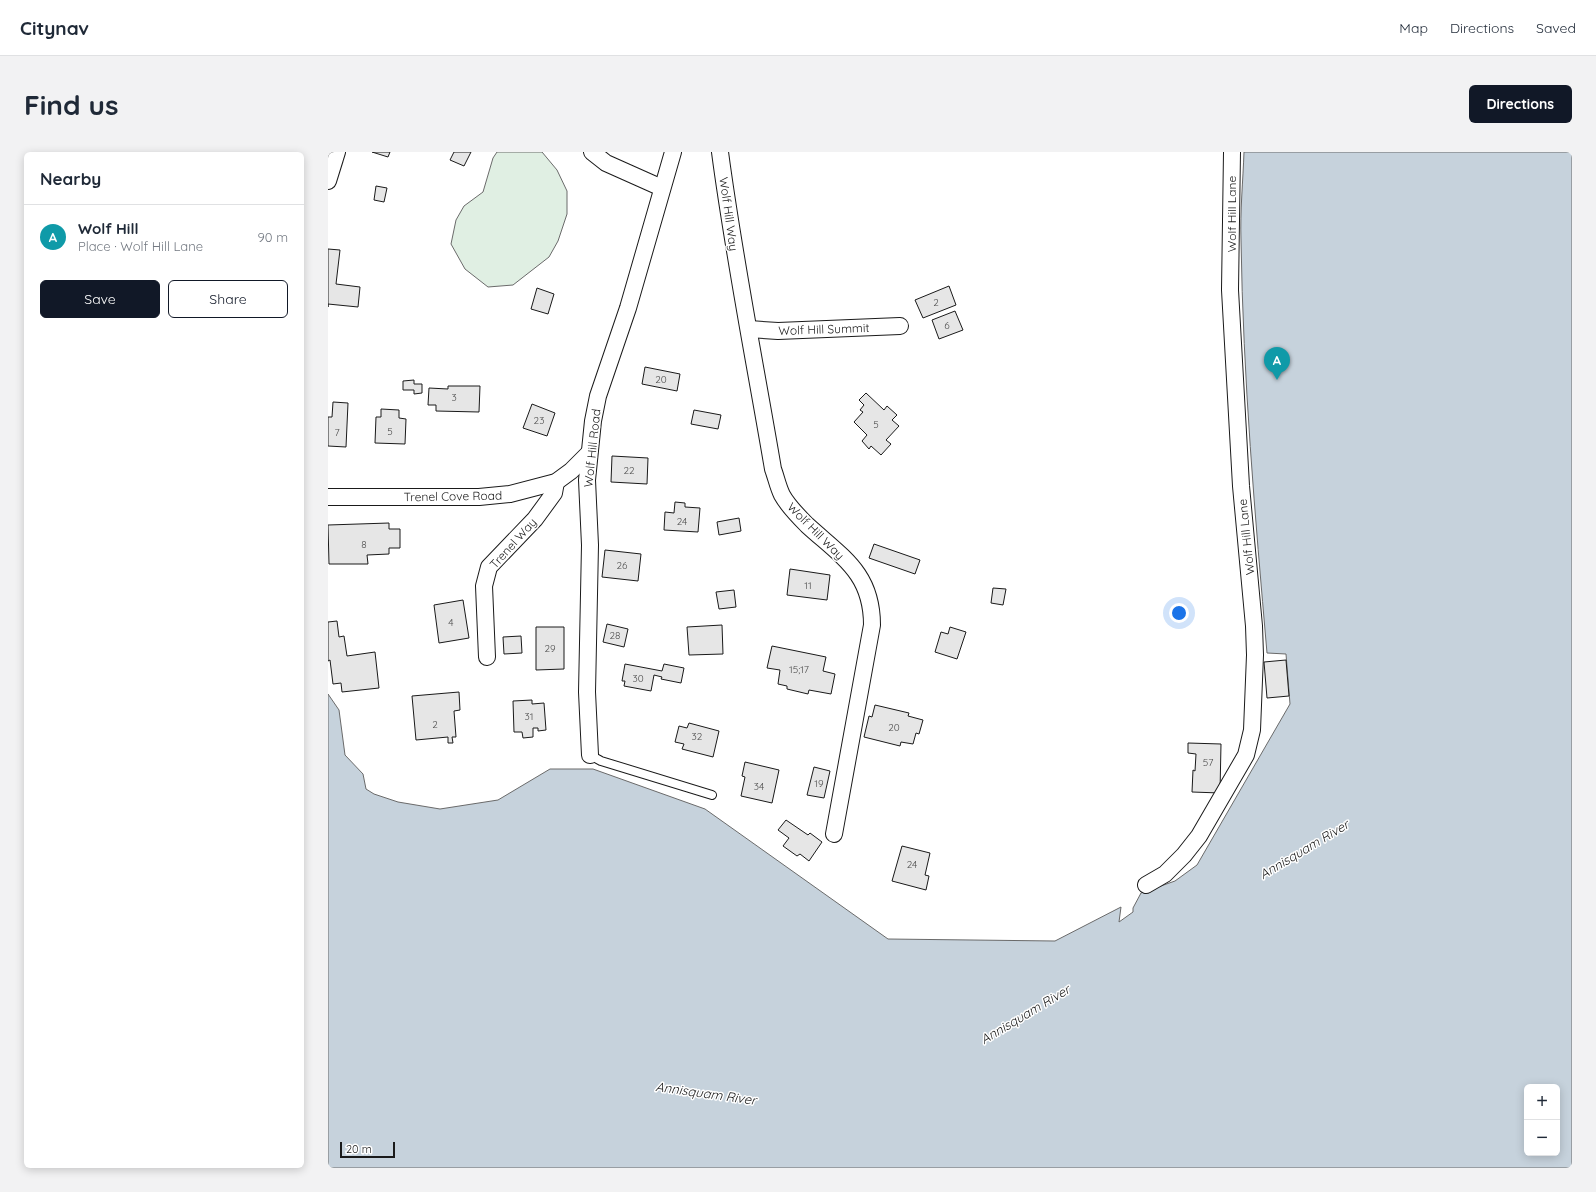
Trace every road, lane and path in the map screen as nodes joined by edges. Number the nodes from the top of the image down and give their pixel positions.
1 (337, 152) edge
2 (592, 152) edge
3 (673, 152) edge
4 (720, 152) edge
5 (1232, 152) edge
6 (328, 182) edge
7 (662, 188) junction
8 (900, 326) dead end
9 (749, 329) junction
10 (589, 453) junction
11 (556, 482) junction
12 (328, 497) edge
13 (487, 657) dead end
14 (590, 754) joint
15 (712, 795) dead end
16 (834, 834) dead end
17 (1146, 885) dead end

1 - 6 street
2 - 7 street
3 - 7 street, Wolf Hill Road
4 - 9 street, Wolf Hill Way
5 - 17 street, Wolf Hill Lane
7 - 10 street, Wolf Hill Road
8 - 9 street, Wolf Hill Summit
9 - 16 street, Wolf Hill Way
10 - 11 street, Trenel Cove Road
10 - 14 street, Wolf Hill Road
11 - 12 street, Trenel Cove Road
11 - 13 street, Trenel Way
14 - 15 lane

